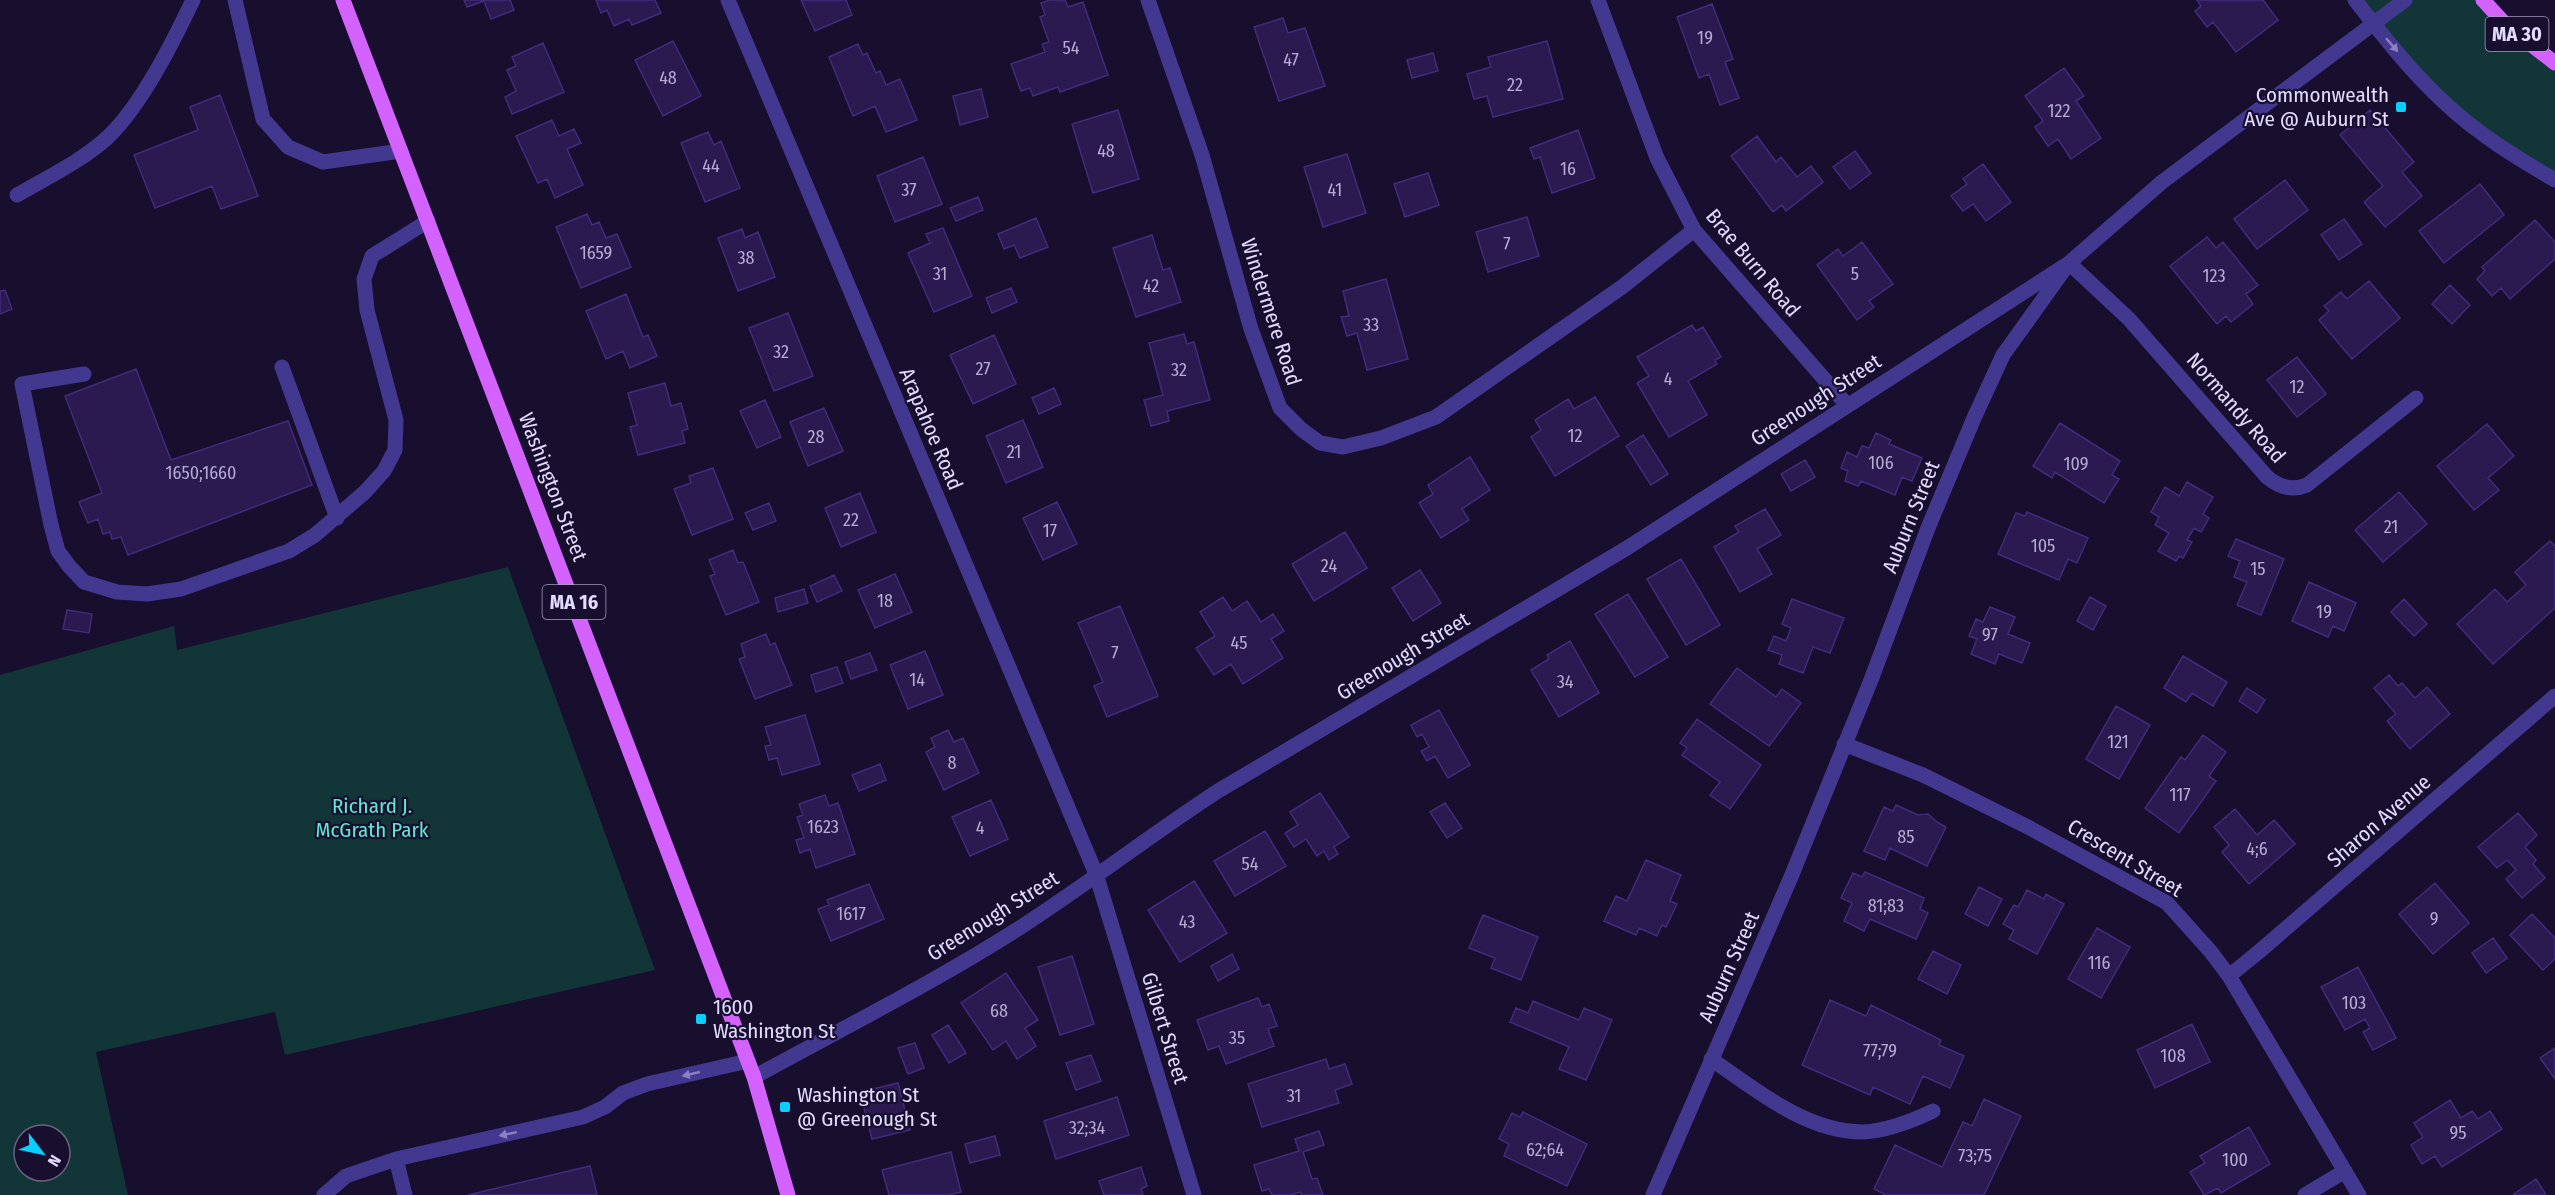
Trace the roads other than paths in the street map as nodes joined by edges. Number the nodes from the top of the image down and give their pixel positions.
1 (193, 0) edge
2 (235, 0) edge
3 (343, 0) edge
4 (728, 0) edge
5 (1148, 0) edge
6 (1598, 0) edge
7 (2355, 0) edge
8 (2405, 0) edge
9 (2483, 0) edge
10 (2373, 24) junction
11 (2555, 63) edge
12 (401, 151) junction
13 (2555, 180) edge
14 (16, 195) dead end
15 (428, 221) junction
16 (1694, 230) junction
17 (2069, 263) junction
18 (282, 367) dead end
19 (84, 374) dead end
20 (2416, 398) dead end
21 (1847, 405) junction
22 (337, 518) junction
23 (2555, 696) edge
24 (1844, 744) junction
25 (1096, 874) junction
26 (2229, 976) junction
27 (1711, 1059) junction
28 (748, 1061) junction
29 (754, 1077) junction
30 (1933, 1111) dead end
31 (396, 1159) junction
32 (2345, 1171) junction
33 (324, 1195) edge
34 (405, 1195) edge
35 (788, 1195) edge
36 (1194, 1195) edge
37 (1653, 1195) edge
38 (2305, 1195) edge
39 (2359, 1195) edge

1 - 14 street
2 - 12 street
3 - 12 main road, Washington Street / MA 16
4 - 25 street, Arapahoe Road
5 - 16 street, Windermere Road
6 - 16 street, Brae Burn Road
7 - 10 street
8 - 10 street, Auburn Street
9 - 11 main road, MA 30
10 -> 13 street
10 - 17 street, Auburn Street
12 - 15 main road, Washington Street / MA 16
15 - 22 street
15 - 28 main road, Washington Street / MA 16
16 - 21 street, Brae Burn Road
17 - 20 street, Normandy Road
17 - 21 street, Greenough Street
17 - 24 street, Auburn Street
18 - 22 street
19 - 22 street
21 - 25 street, Greenough Street
23 - 26 street, Sharon Avenue
24 - 26 street, Crescent Street
24 - 27 street, Auburn Street
25 - 29 street, Greenough Street
25 - 36 street, Gilbert Street
26 - 32 street, Crescent Street
27 - 30 street
27 - 37 street, Auburn Street
28 - 29 main road, Washington Street / MA 16
28 -> 31 street
29 - 35 main road, Washington Street / MA 16
31 - 33 street
31 - 34 street
32 - 38 street
32 - 39 street, Crescent Street

